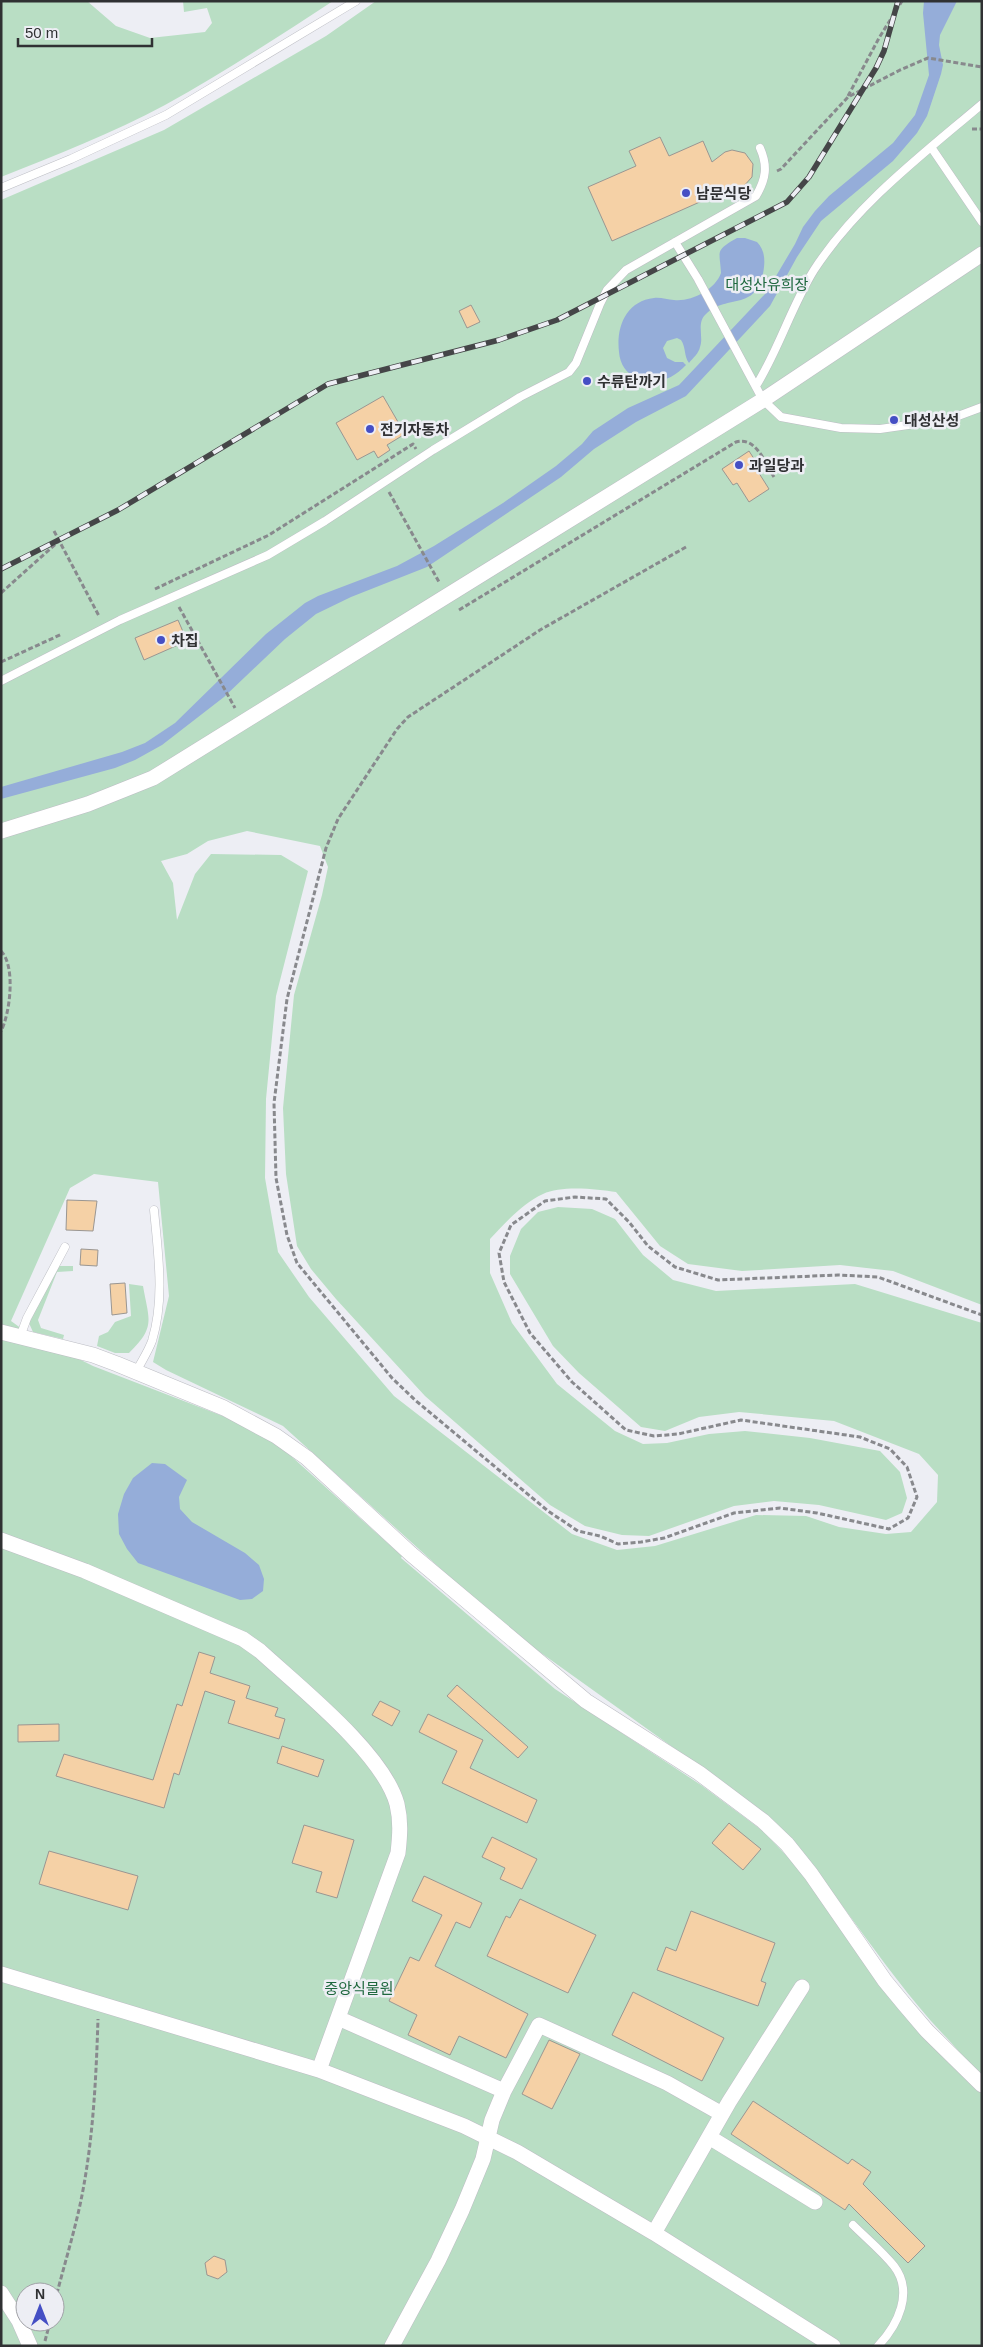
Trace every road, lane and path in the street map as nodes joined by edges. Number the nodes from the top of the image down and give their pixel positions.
1 (356, 1) edge
2 (902, 1) edge
3 (982, 67) edge
4 (848, 97) junction
5 (982, 104) edge
6 (931, 147) junction
7 (760, 148) dead end
8 (765, 177) junction
9 (1, 188) edge
10 (982, 222) edge
11 (675, 242) junction
12 (982, 254) edge
13 (756, 386) junction
14 (763, 400) junction
15 (982, 407) edge
16 (422, 457) junction
17 (374, 468) junction
18 (383, 483) junction
19 (54, 531) dead end
20 (59, 541) junction
21 (686, 547) dead end
22 (440, 582) dead end
23 (151, 591) dead end
24 (1, 593) edge
25 (173, 596) junction
26 (107, 612) dead end
27 (99, 616) junction
28 (90, 620) dead end
29 (65, 632) dead end
30 (1, 662) edge
31 (1, 681) edge
32 (235, 709) dead end
33 (1, 831) edge
34 (1, 951) edge
35 (1, 1031) edge
36 (154, 1210) dead end
37 (65, 1247) dead end
38 (982, 1315) edge
39 (1, 1332) edge
40 (20, 1337) junction
41 (136, 1372) junction
42 (1, 1540) edge
43 (1, 1974) edge
44 (802, 1987) dead end
45 (99, 2003) junction
46 (338, 2018) junction
47 (319, 2070) junction
48 (982, 2085) edge
49 (504, 2091) junction
50 (722, 2114) junction
51 (488, 2137) junction
52 (710, 2137) junction
53 (815, 2202) dead end
54 (853, 2225) dead end
55 (654, 2233) junction
56 (60, 2282) edge
57 (1, 2293) edge
58 (47, 2332) edge
59 (30, 2346) edge
60 (43, 2346) edge
61 (392, 2346) edge
62 (833, 2346) edge
63 (878, 2346) edge

1 - 9 lane
2 - 4 path
3 - 4 path
4 - 8 path
5 - 6 lane
6 - 10 lane
6 - 13 lane
7 - 8 lane
8 - 11 lane
11 - 13 lane
11 - 16 lane
12 - 14 street
13 - 14 lane
14 - 15 lane
14 - 33 street
16 - 17 path
16 - 18 lane
17 - 18 path
17 - 23 path
18 - 22 path
18 - 25 lane
19 - 20 path
20 - 24 path
20 - 27 path
21 - 38 path
25 - 31 lane
25 - 32 path
26 - 27 path
27 - 28 path
29 - 30 path
34 - 35 path
36 - 41 lane
37 - 40 lane
39 - 40 street
40 - 41 street
41 - 48 street
42 - 46 street
43 - 45 street
44 - 50 street
45 - 47 street
45 - 56 path
46 - 47 street
46 - 49 street
47 - 51 street
49 - 50 street
49 - 51 street
50 - 52 street
51 - 55 street
51 - 61 street
52 - 53 street
52 - 55 street
54 - 63 lane
55 - 62 street
57 - 59 street
58 - 60 path

